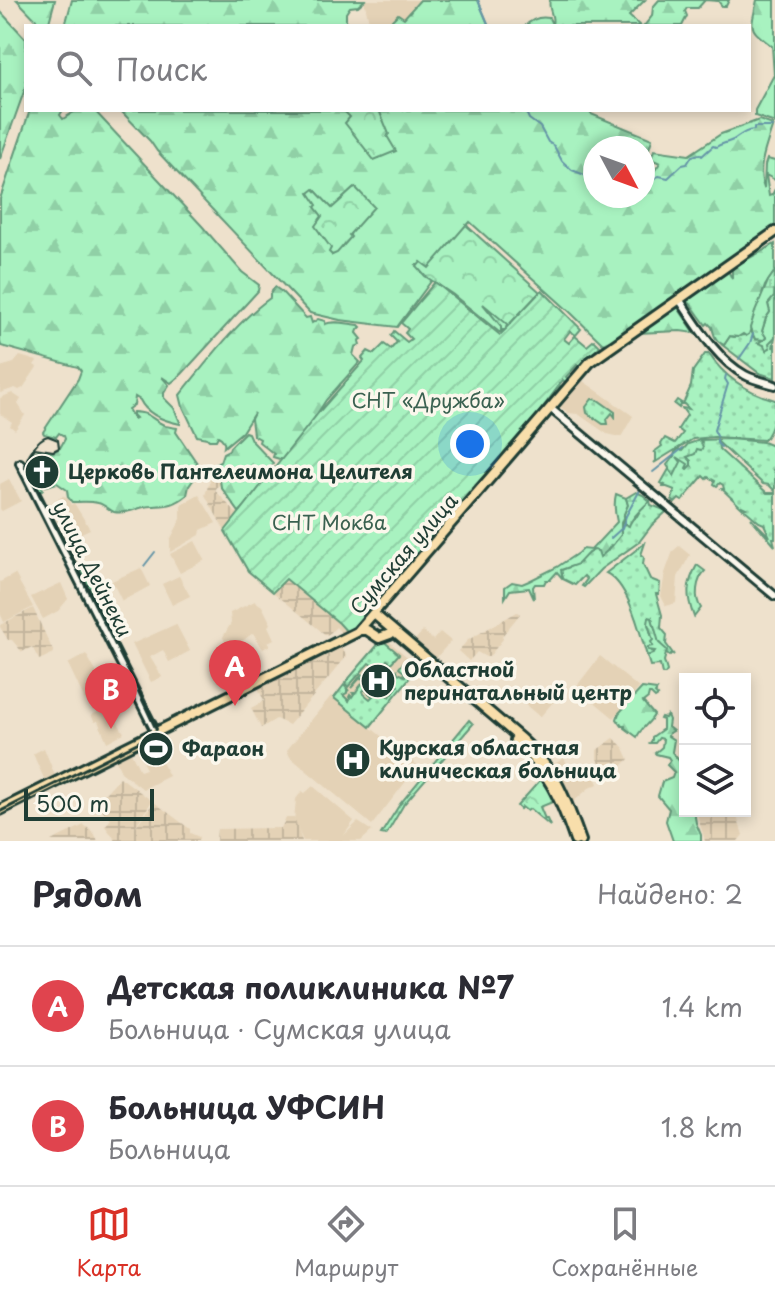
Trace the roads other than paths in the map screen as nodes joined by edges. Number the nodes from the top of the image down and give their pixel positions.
1 (775, 232) edge
2 (679, 299) junction
3 (775, 385) edge
4 (551, 407) junction
5 (20, 463) dead end
6 (775, 593) edge
7 (373, 616) junction
8 (364, 630) junction
9 (389, 631) junction
10 (156, 733) junction
11 (0, 812) edge
12 (570, 817) junction
13 (575, 841) edge
14 (581, 841) edge

1 - 2 main road, Сумская улица
2 - 3 main road
2 - 4 main road, Сумская улица
4 - 6 main road
4 - 7 main road, Сумская улица
5 - 10 main road, улица Дейнеки
7 - 8 main road, Сумская улица
7 - 9 main road
8 - 9 main road
8 - 10 main road, Сумская улица
9 - 12 main road
10 - 11 main road, Сумская улица
12 - 13 main road
12 - 14 main road

